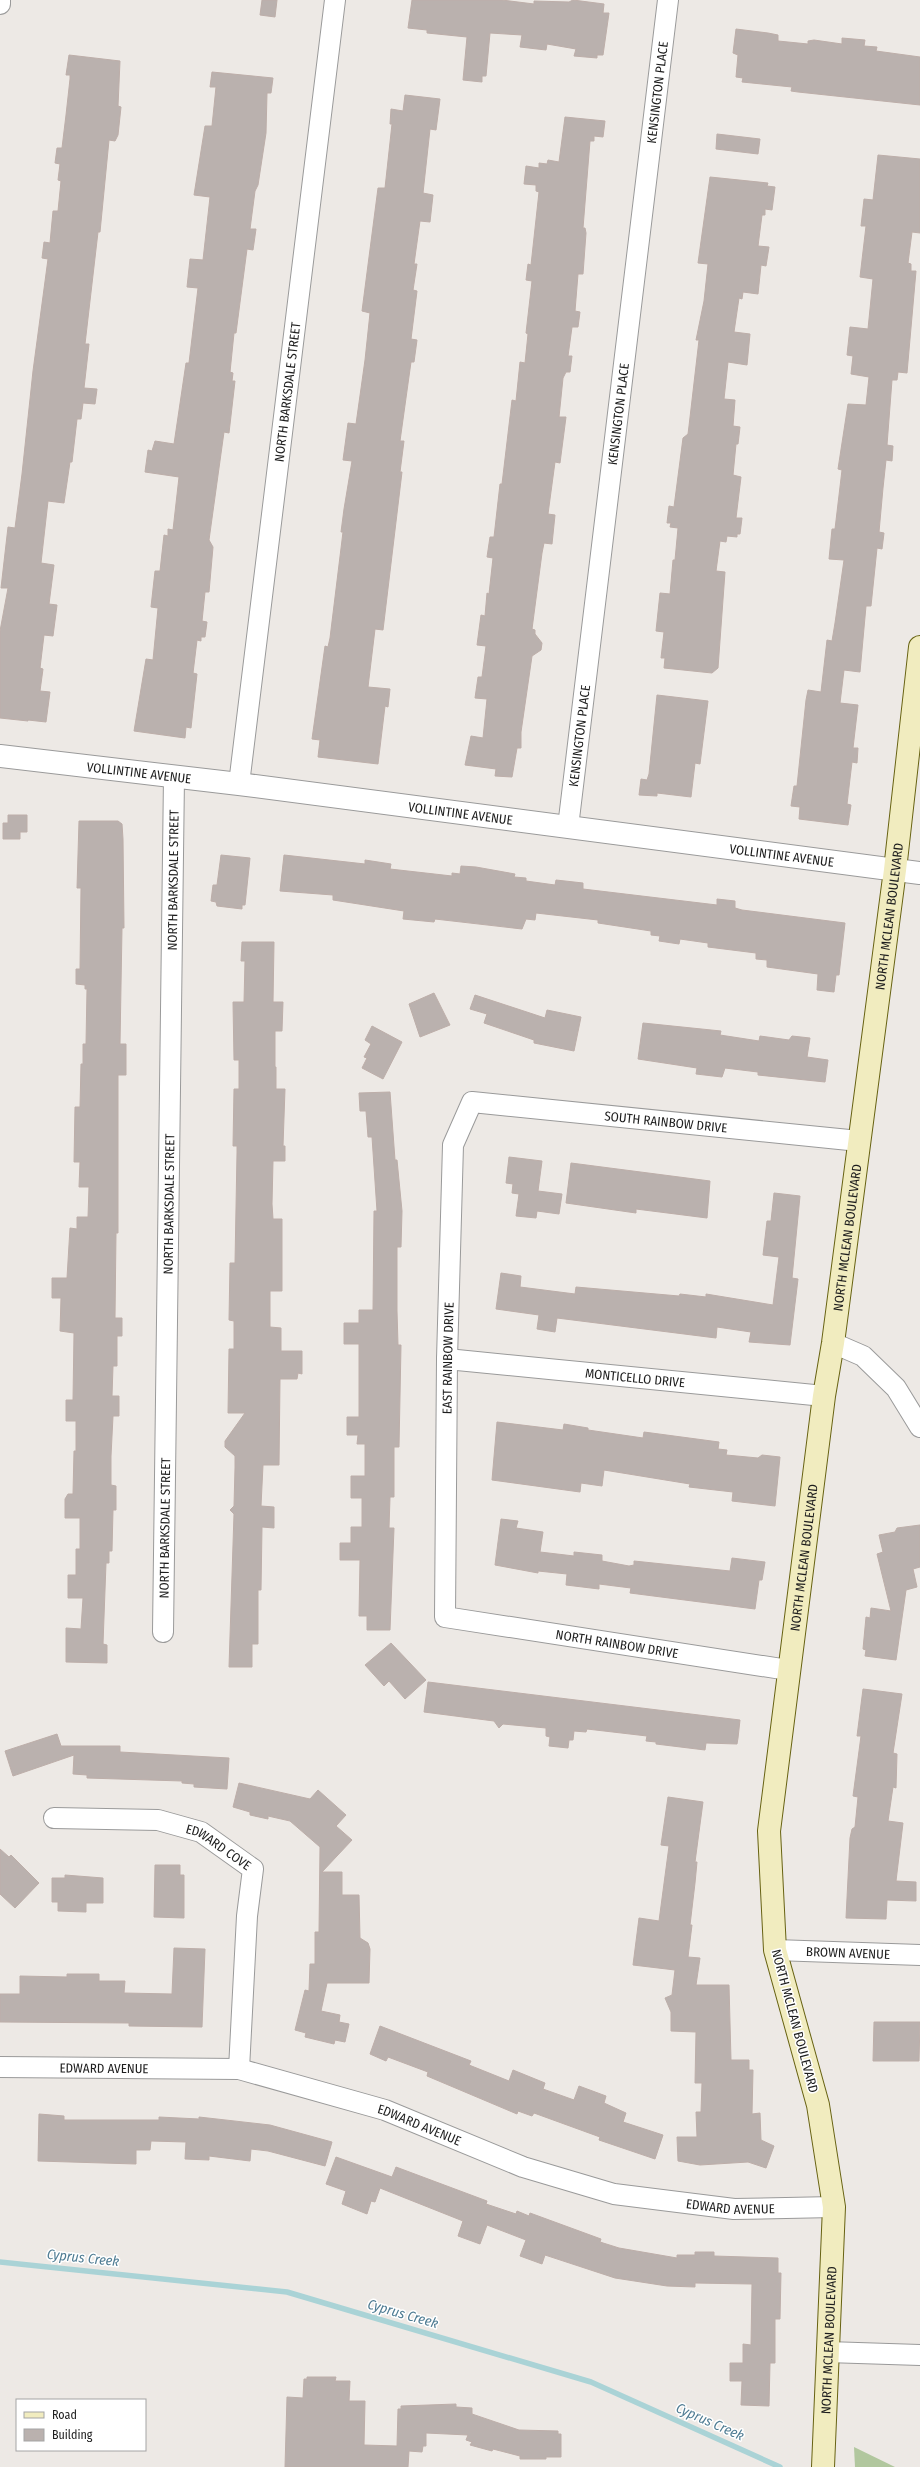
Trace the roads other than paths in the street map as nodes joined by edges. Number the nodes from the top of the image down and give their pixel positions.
1 (0, 0) edge
2 (335, 0) edge
3 (668, 0) edge
4 (0, 4) edge
5 (920, 647) edge
6 (0, 756) edge
7 (174, 776) junction
8 (239, 784) junction
9 (568, 827) junction
10 (894, 870) junction
11 (920, 873) edge
12 (472, 1102) joint
13 (859, 1141) junction
14 (833, 1343) junction
15 (447, 1359) junction
16 (824, 1396) junction
17 (920, 1427) edge
18 (445, 1617) joint
19 (163, 1632) dead end
20 (788, 1670) junction
21 (54, 1818) dead end
22 (775, 1950) junction
23 (920, 1955) edge
24 (0, 2067) edge
25 (239, 2069) junction
26 (834, 2207) junction
27 (827, 2352) junction
28 (920, 2356) edge
29 (823, 2467) edge

1 - 4 street
2 - 8 street, NORTH BARKSDALE STREET
3 - 9 street, KENSINGTON PLACE
5 - 10 main road, NORTH MCLEAN BOULEVARD
6 - 7 street, VOLLINTINE AVENUE
7 - 8 street, VOLLINTINE AVENUE
7 - 19 street, NORTH BARKSDALE STREET
8 - 9 street, VOLLINTINE AVENUE
9 - 10 street, VOLLINTINE AVENUE
10 - 11 street, VOLLINTINE AVENUE
10 - 13 main road, NORTH MCLEAN BOULEVARD
12 - 13 street, SOUTH RAINBOW DRIVE
12 - 15 street, EAST RAINBOW DRIVE
13 - 14 main road, NORTH MCLEAN BOULEVARD
14 - 16 main road, NORTH MCLEAN BOULEVARD
14 - 17 street
15 - 16 street, MONTICELLO DRIVE
15 - 18 street, EAST RAINBOW DRIVE
16 - 20 main road, NORTH MCLEAN BOULEVARD
18 - 20 street, NORTH RAINBOW DRIVE
20 - 22 main road, NORTH MCLEAN BOULEVARD
21 - 25 street, EDWARD COVE
22 - 23 street, BROWN AVENUE
22 - 26 main road, NORTH MCLEAN BOULEVARD
24 - 25 street, EDWARD AVENUE
25 - 26 street, EDWARD AVENUE
26 - 27 main road, NORTH MCLEAN BOULEVARD
27 - 28 street
27 - 29 main road, NORTH MCLEAN BOULEVARD

